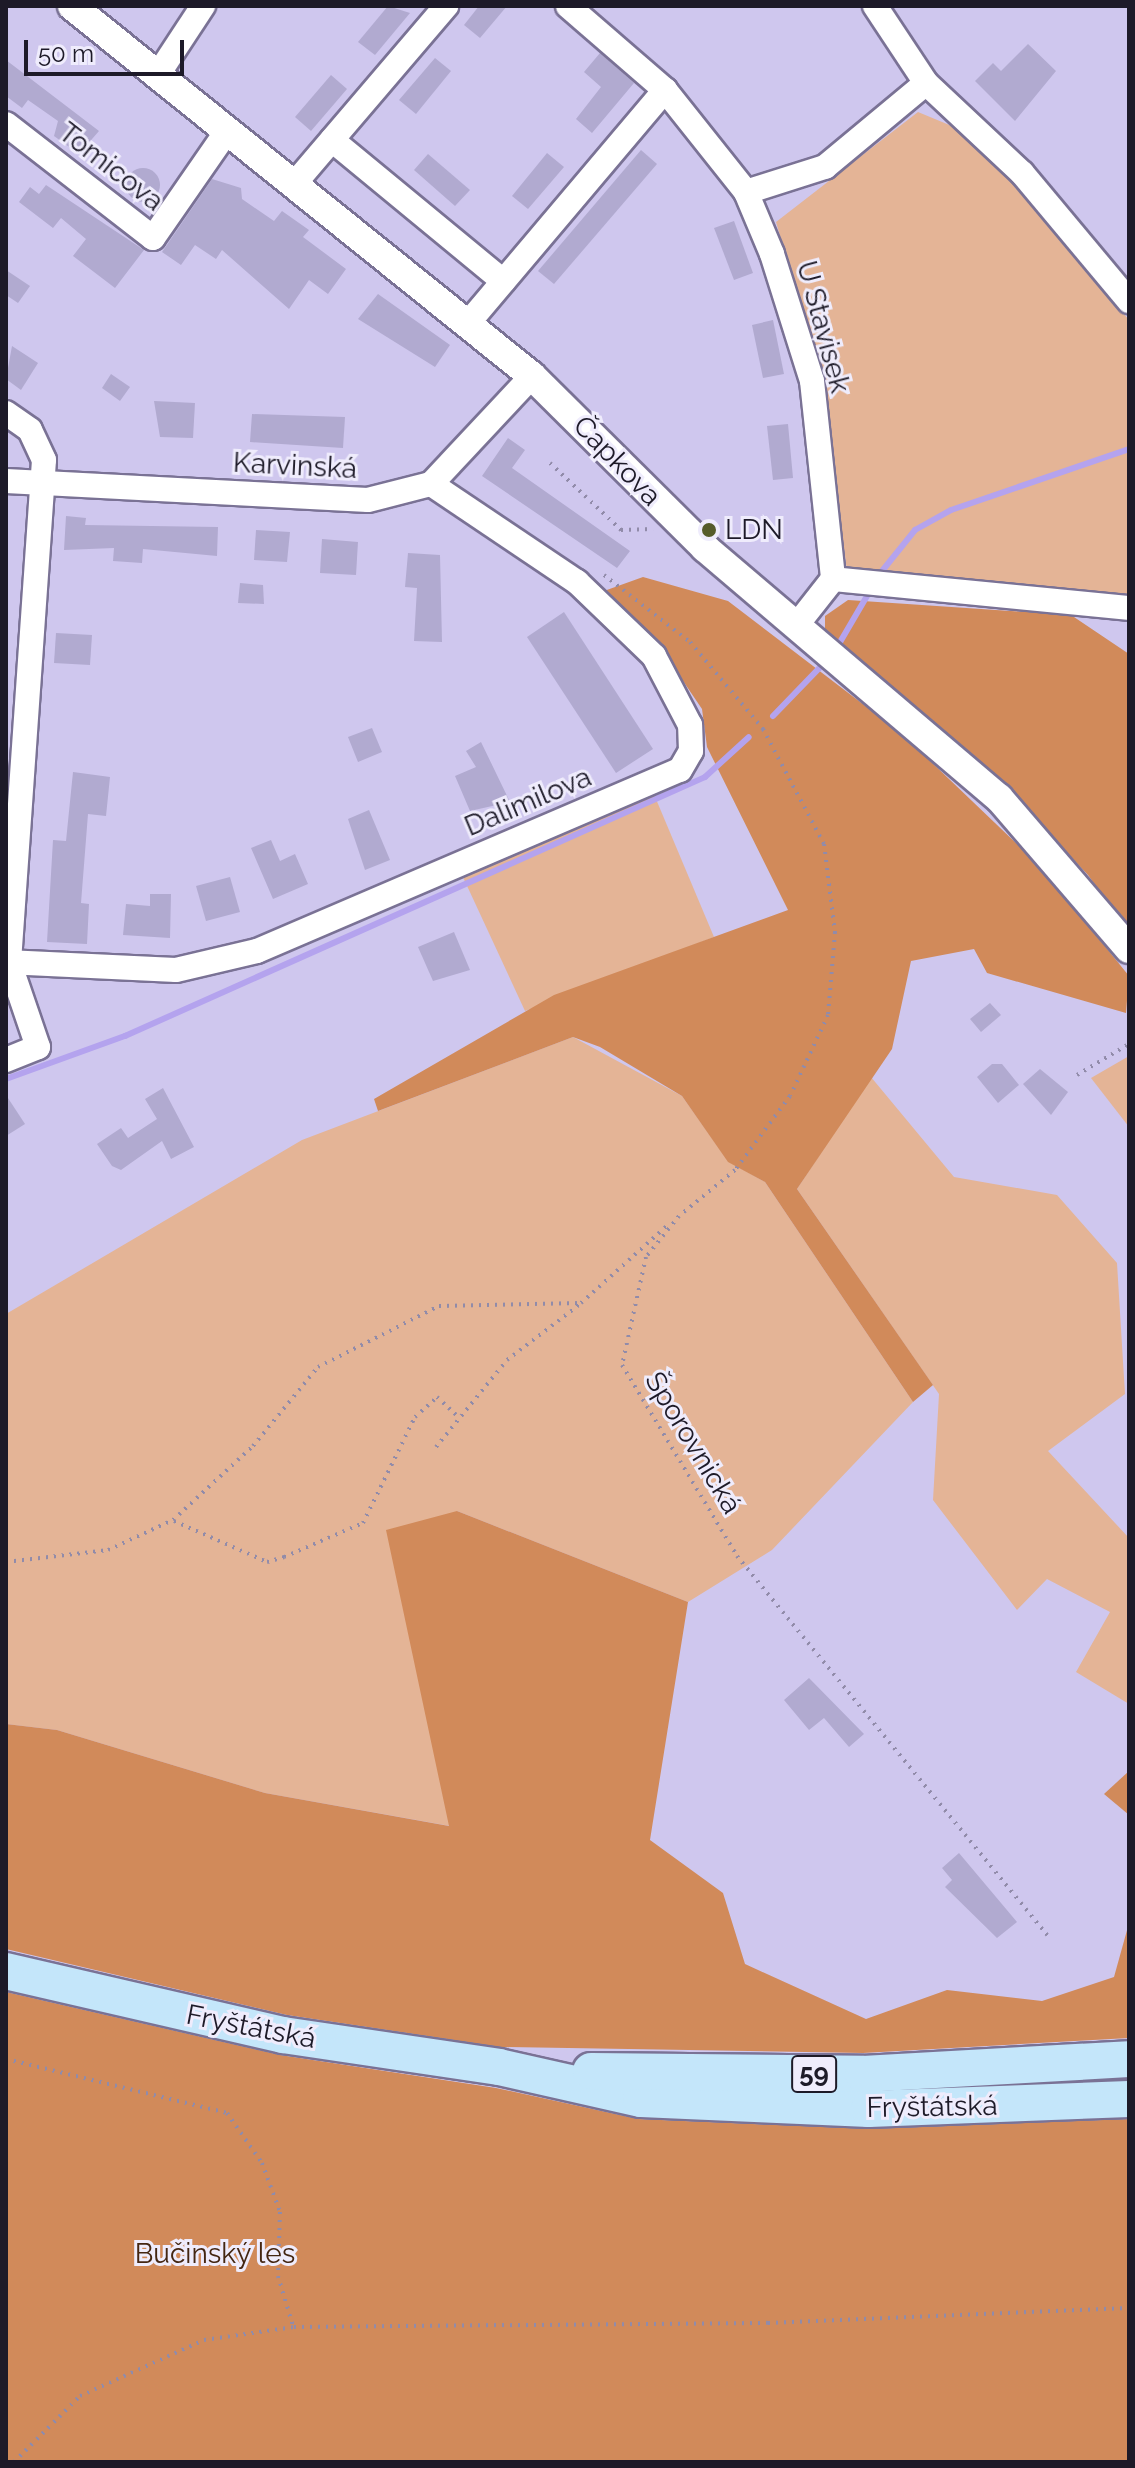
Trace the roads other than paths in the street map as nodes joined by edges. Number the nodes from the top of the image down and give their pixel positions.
1 (72, 6) edge
2 (203, 6) edge
3 (446, 6) edge
4 (568, 6) edge
5 (875, 6) edge
6 (157, 76) junction
7 (926, 83) junction
8 (665, 90) junction
9 (6, 124) edge
10 (227, 131) junction
11 (332, 140) junction
12 (295, 183) junction
13 (746, 192) junction
14 (503, 281) junction
15 (1129, 301) edge
16 (469, 322) junction
17 (532, 376) junction
18 (6, 413) edge
19 (6, 481) edge
20 (40, 482) junction
21 (431, 484) junction
22 (833, 579) junction
23 (1129, 608) edge
24 (796, 626) junction
25 (1129, 949) edge
26 (8, 962) edge
27 (6, 1060) edge
28 (6, 1971) edge
29 (1129, 2059) edge
30 (499, 2067) junction
31 (1129, 2099) edge

1 - 6 street, Čapkova
2 - 6 street
3 - 11 street
4 - 8 street, U Stavisek
5 - 7 street
6 - 10 street, Čapkova
7 - 13 street
7 - 15 street
8 - 13 street, U Stavisek
8 - 14 street
9 - 10 street, Tomicova
10 - 12 street, Čapkova
11 - 12 street
11 - 14 street
12 - 16 street, Čapkova
13 - 22 street, U Stavisek
14 - 16 street
16 - 17 street, Čapkova
17 - 21 street
17 - 24 street, Čapkova
18 - 20 street
19 - 20 street, Karvinská
20 - 21 street, Karvinská
20 - 26 street
21 - 26 street, Dalimilova
22 - 23 street
22 - 24 street
24 - 25 street, Čapkova
26 - 27 street
28 - 30 main road, Fryštátská / 59
29 - 30 main road, Fryštátská / 59
30 - 31 main road, Fryštátská / 59

